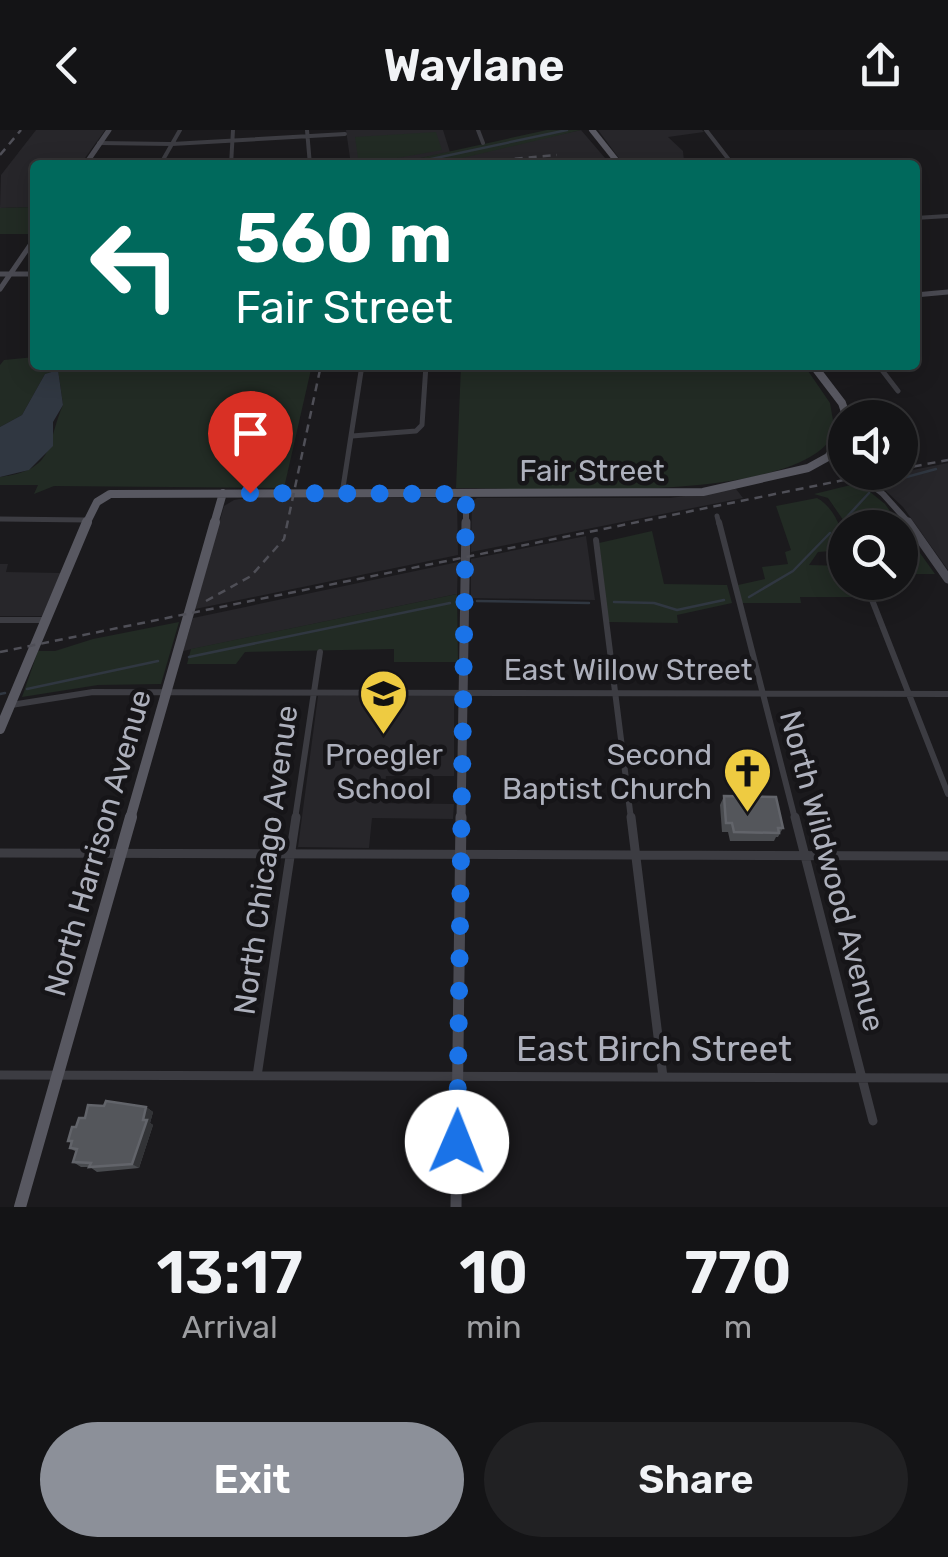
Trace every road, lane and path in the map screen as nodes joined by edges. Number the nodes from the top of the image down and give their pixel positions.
1 (109, 130) edge
2 (180, 130) edge
3 (233, 130) edge
4 (478, 130) edge
5 (592, 130) edge
6 (706, 130) edge
7 (308, 133) edge
8 (345, 134) dead end
9 (232, 140) junction
10 (100, 143) junction
11 (172, 144) junction
12 (483, 144) dead end
13 (88, 160) edge
14 (163, 160) edge
15 (231, 160) edge
16 (310, 160) edge
17 (616, 160) edge
18 (729, 160) edge
19 (948, 216) edge
20 (920, 218) edge
21 (30, 245) edge
22 (0, 274) edge
23 (10, 274) junction
24 (30, 275) edge
25 (0, 289) edge
26 (948, 292) edge
27 (920, 294) edge
28 (361, 370) edge
29 (426, 370) edge
30 (817, 370) edge
31 (882, 370) edge
32 (898, 392) dead end
33 (840, 400) edge
34 (352, 436) junction
35 (828, 457) edge
36 (878, 490) edge
37 (224, 493) junction
38 (342, 494) junction
39 (466, 494) junction
40 (716, 516) dead end
41 (0, 519) edge
42 (88, 520) junction
43 (596, 540) dead end
44 (948, 578) edge
45 (872, 600) edge
46 (0, 620) edge
47 (46, 620) junction
48 (320, 652) dead end
49 (167, 692) junction
50 (314, 692) junction
51 (464, 692) junction
52 (615, 693) junction
53 (762, 693) junction
54 (909, 694) junction
55 (948, 694) edge
56 (10, 705) junction
57 (0, 729) edge
58 (948, 794) edge
59 (0, 854) edge
60 (120, 854) junction
61 (290, 854) junction
62 (461, 855) junction
63 (637, 855) junction
64 (804, 856) junction
65 (948, 856) edge
66 (0, 1075) edge
67 (58, 1075) junction
68 (257, 1076) junction
69 (458, 1076) junction
70 (663, 1077) junction
71 (862, 1078) junction
72 (948, 1078) edge
73 (873, 1121) dead end
74 (20, 1207) edge
75 (456, 1207) edge

1 - 10 street
2 - 11 street
3 - 9 street
4 - 12 street
5 - 17 main road
6 - 18 street
7 - 8 street
7 - 9 street
7 - 16 street
9 - 11 street
9 - 15 street
10 - 11 street
10 - 13 street
11 - 14 street
19 - 20 street
21 - 23 main road
22 - 23 street
23 - 24 street
23 - 25 street
26 - 27 main road
28 - 34 street
29 - 34 street
30 - 33 main road
31 - 32 street
34 - 38 street
35 - 39 main road, Fair Street
36 - 44 main road
37 - 38 main road, Fair Street
37 - 42 main road, Fair Street
37 - 49 main road, North Harrison Avenue
38 - 39 main road, Fair Street
39 - 51 street
40 - 53 street, North Wildwood Avenue
41 - 42 street
42 - 47 main road
43 - 52 street
45 - 54 street
46 - 47 street
47 - 56 main road
48 - 50 street, North Chicago Avenue
49 - 50 street, East Willow Street
49 - 56 street, East Willow Street
49 - 60 main road, North Harrison Avenue
50 - 51 street, East Willow Street
50 - 61 street, North Chicago Avenue
51 - 52 street, East Willow Street
51 - 62 street
52 - 53 street, East Willow Street
52 - 63 street
53 - 54 street, East Willow Street
53 - 64 street, North Wildwood Avenue
54 - 55 street, East Willow Street
54 - 58 street
56 - 57 main road
59 - 60 street
60 - 61 street
60 - 67 main road, North Harrison Avenue
61 - 62 street
61 - 68 street, North Chicago Avenue
62 - 63 street
62 - 69 street
63 - 64 street
63 - 70 street
64 - 65 street
64 - 71 street, North Wildwood Avenue
66 - 67 street, East Birch Street
67 - 68 street, East Birch Street
67 - 74 main road, North Harrison Avenue
68 - 69 street, East Birch Street
69 - 70 street, East Birch Street
69 - 75 street
70 - 71 street, East Birch Street
71 - 72 street, East Birch Street
71 - 73 street, North Wildwood Avenue

